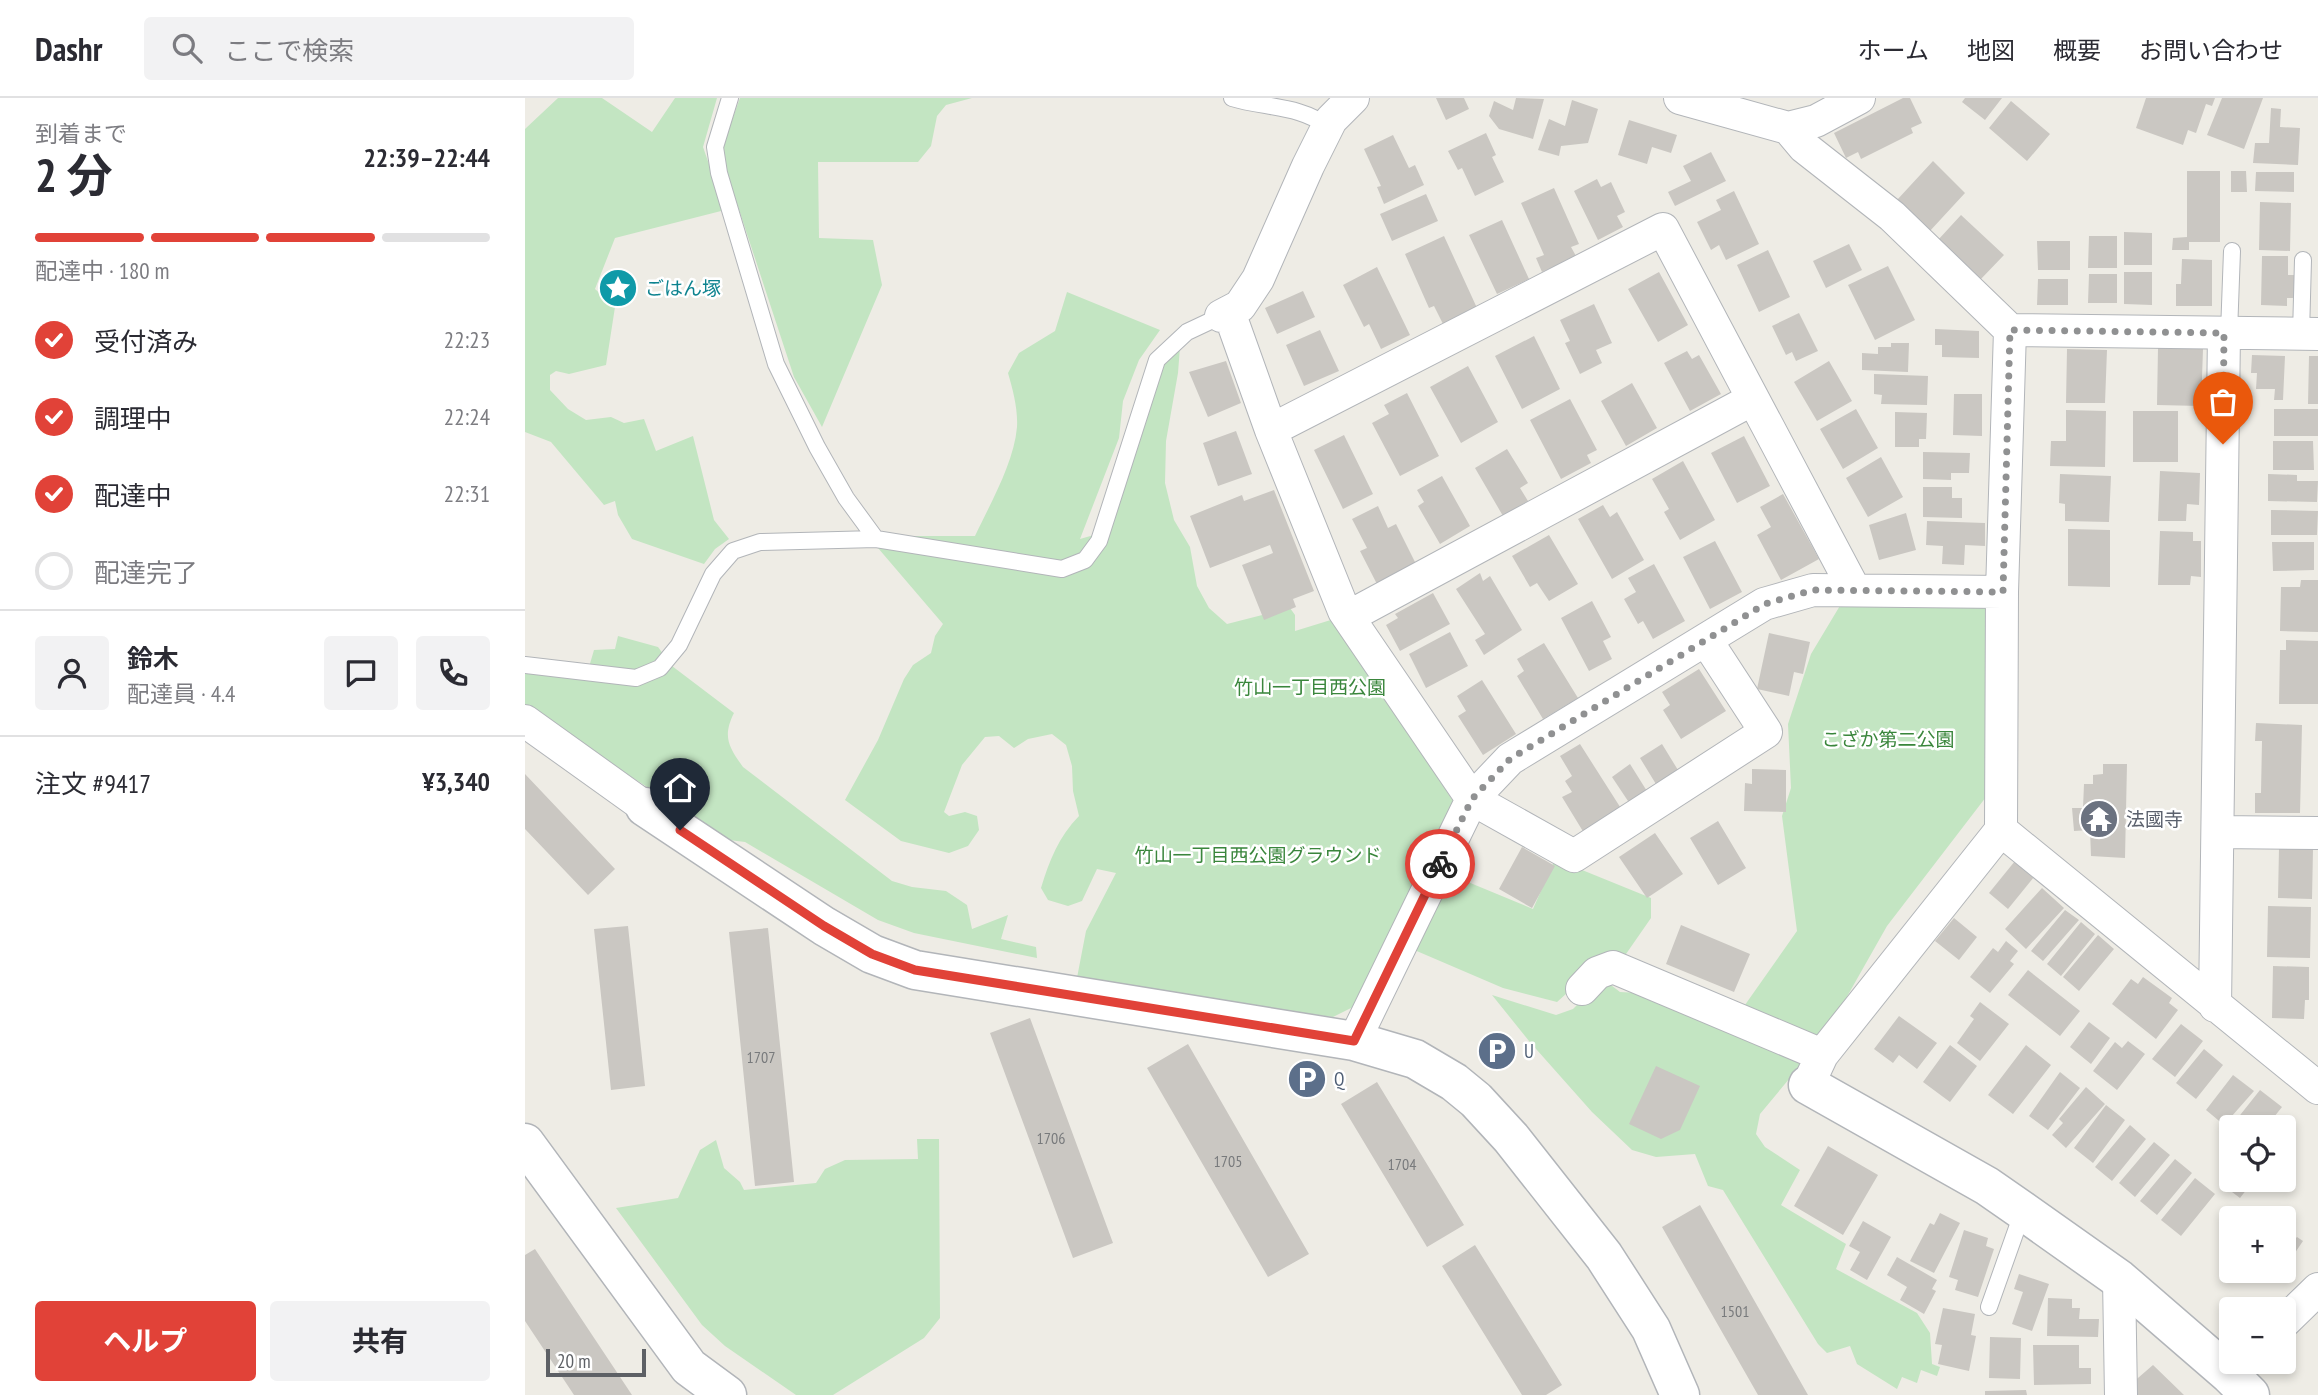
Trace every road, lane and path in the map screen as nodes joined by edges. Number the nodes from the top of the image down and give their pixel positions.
1 (730, 98) edge
2 (1232, 98) edge
3 (1353, 98) edge
4 (1680, 98) edge
5 (1859, 98) edge
6 (1328, 127) junction
7 (1788, 128) junction
8 (2232, 251) dead end
9 (2303, 260) dead end
10 (1225, 314) junction
11 (2010, 330) junction
12 (2226, 333) junction
13 (2309, 334) edge
14 (1753, 399) junction
15 (1271, 430) junction
16 (876, 539) junction
17 (1854, 589) junction
18 (2003, 592) junction
19 (1347, 617) junction
20 (1706, 640) junction
21 (525, 665) edge
22 (525, 721) edge
23 (1472, 799) junction
24 (645, 807) joint
25 (2001, 830) junction
26 (2218, 832) junction
27 (2318, 833) edge
28 (1582, 989) dead end
29 (2215, 1006) junction
30 (1354, 1041) junction
31 (1815, 1070) junction
32 (2318, 1088) edge
33 (525, 1143) edge
34 (2023, 1211) junction
35 (2119, 1279) junction
36 (2318, 1289) edge
37 (1989, 1307) dead end
38 (2296, 1310) edge
39 (2242, 1377) edge
40 (727, 1395) edge
41 (1680, 1395) edge
42 (2121, 1395) edge

1 - 16 lane
2 - 6 lane
3 - 6 street
4 - 7 street
5 - 7 street
6 - 10 street
7 - 11 street
8 - 12 lane
9 - 13 lane
10 - 15 street
10 - 16 lane
11 - 12 street
11 - 18 street
12 - 13 street
12 - 26 street
14 - 15 street
14 - 17 street
14 - 19 street
15 - 19 street
16 - 21 lane
17 - 18 street
17 - 20 street
18 - 25 street
19 - 23 street
20 - 23 street
20 - 23 street
22 - 24 street
23 - 30 street
24 - 30 street
25 - 29 street
25 - 31 street
26 - 27 street
26 - 29 street
28 - 31 street
29 - 32 street
30 - 41 street
31 - 34 street
33 - 40 street
34 - 35 street
34 - 37 lane
35 - 39 street
35 - 42 street
36 - 38 street

